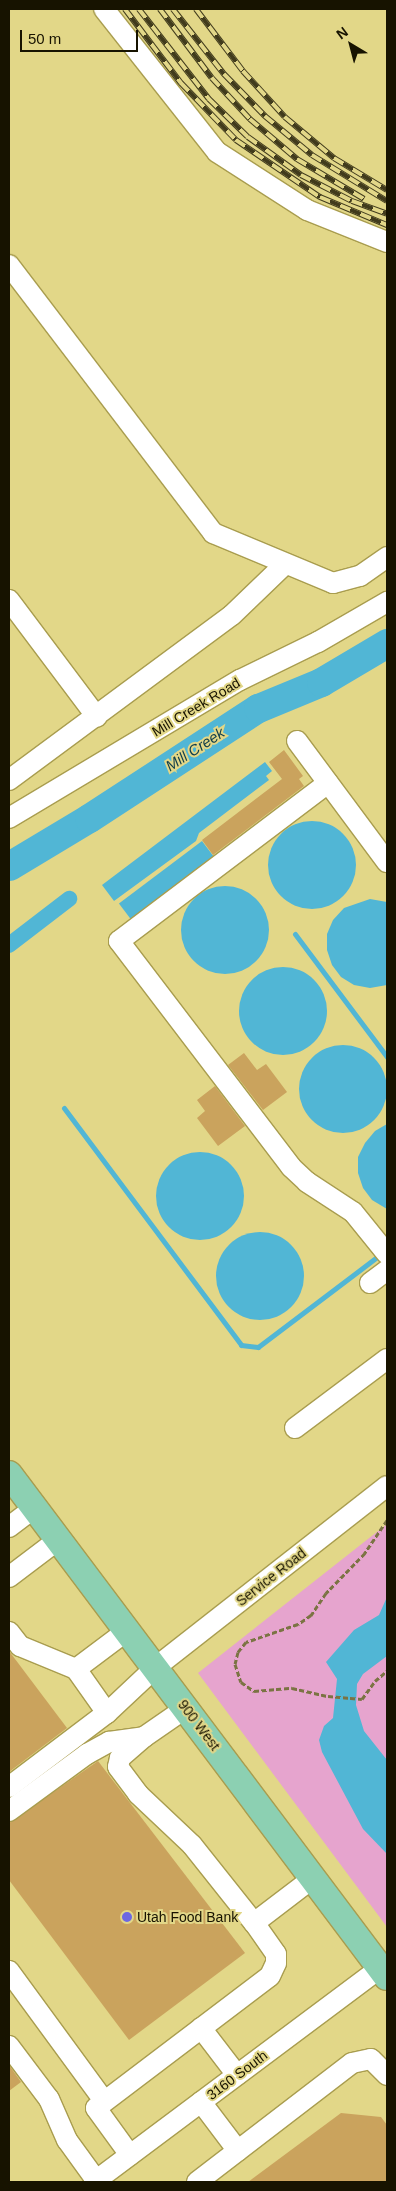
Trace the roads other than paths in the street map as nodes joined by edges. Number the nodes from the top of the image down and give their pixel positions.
1 (104, 9) edge
2 (387, 242) edge
3 (9, 265) edge
4 (387, 557) edge
5 (286, 564) junction
6 (9, 600) edge
7 (387, 602) edge
8 (98, 717) junction
9 (297, 741) dead end
10 (9, 780) edge
11 (328, 783) junction
12 (9, 818) edge
13 (387, 862) edge
14 (384, 1250) edge
15 (387, 1270) edge
16 (370, 1283) dead end
17 (387, 1359) edge
18 (295, 1428) dead end
19 (9, 1474) edge
20 (387, 1486) edge
21 (34, 1508) junction
22 (9, 1527) edge
23 (59, 1540) junction
24 (9, 1577) edge
25 (128, 1630) junction
26 (9, 1632) edge
27 (156, 1667) junction
28 (76, 1669) junction
29 (186, 1708) junction
30 (107, 1713) junction
31 (144, 1737) junction
32 (9, 1787) edge
33 (9, 1811) edge
34 (313, 1878) junction
35 (254, 1923) junction
36 (9, 1971) edge
37 (384, 1973) edge
38 (201, 2028) junction
39 (9, 2046) edge
40 (238, 2075) junction
41 (387, 2075) edge
42 (104, 2101) junction
43 (201, 2102) junction
44 (238, 2151) junction
45 (130, 2155) junction
46 (95, 2181) edge
47 (197, 2182) edge

1 - 2 street
3 - 5 street
4 - 5 street
5 - 8 street
6 - 8 street
7 - 12 street, Mill Creek Road
8 - 10 street
9 - 11 street
11 - 13 street
11 - 14 street
15 - 16 street
17 - 18 street
19 - 21 main road, 900 West
20 - 27 street, Service Road
21 - 22 street
21 - 23 main road, 900 West
23 - 24 street
23 - 25 main road, 900 West
25 - 27 main road, 900 West
25 - 28 street
26 - 28 street
27 - 29 main road, 900 West
27 - 30 street, Service Road
28 - 30 street
29 - 31 street
29 - 34 main road, 900 West
30 - 32 street, Service Road
31 - 33 street
31 - 35 street
34 - 35 street
34 - 37 main road, 900 West
35 - 38 street
36 - 42 street
37 - 40 street, 3160 South
38 - 40 street
38 - 42 street
39 - 46 street
40 - 43 street, 3160 South
41 - 44 street
42 - 45 street
43 - 44 street
43 - 45 street, 3160 South
44 - 47 street
45 - 46 street, 3160 South

